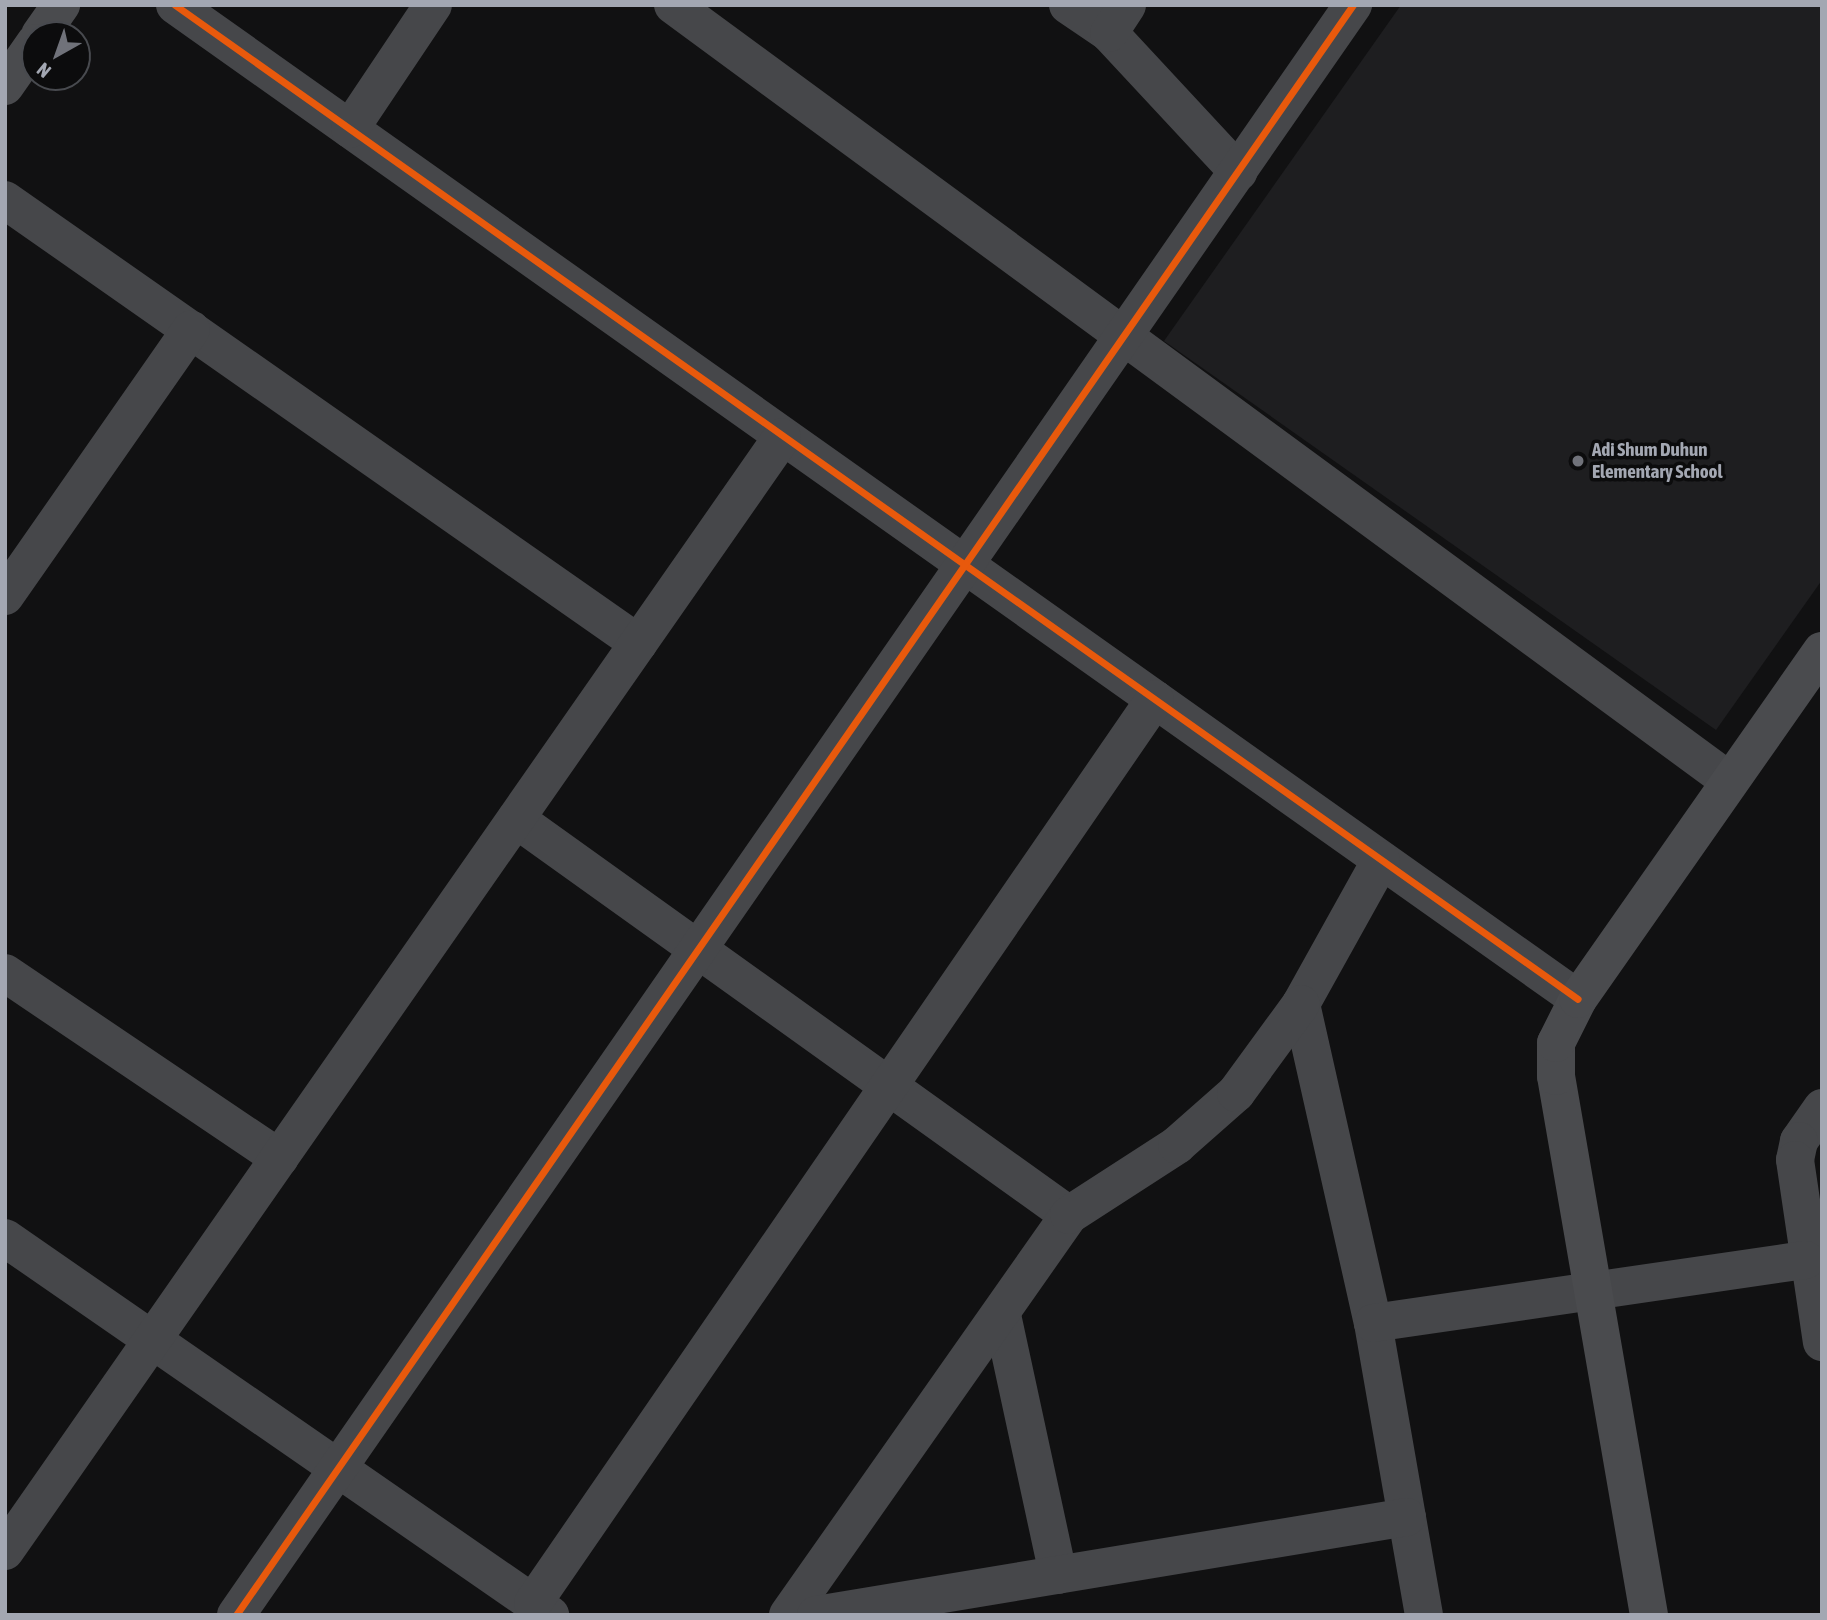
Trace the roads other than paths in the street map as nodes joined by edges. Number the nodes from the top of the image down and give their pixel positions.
1 (61, 5) edge
2 (176, 5) edge
3 (433, 5) edge
4 (1068, 5) edge
5 (1353, 5) edge
6 (680, 7) edge
7 (1118, 19) edge
8 (50, 21) edge
9 (21, 63) edge
10 (5, 86) edge
11 (350, 129) junction
12 (1238, 172) junction
13 (5, 200) edge
14 (191, 329) junction
15 (1121, 340) junction
16 (782, 437) junction
17 (965, 565) junction
18 (5, 596) edge
19 (638, 643) junction
20 (1822, 651) edge
21 (1154, 699) junction
22 (1728, 780) junction
23 (516, 819) junction
24 (1381, 860) junction
25 (697, 949) junction
26 (5, 973) edge
27 (1578, 999) junction
28 (1301, 1004) junction
29 (890, 1087) junction
30 (1822, 1108) edge
31 (279, 1158) junction
32 (1069, 1215) junction
33 (5, 1238) edge
34 (1805, 1260) junction
35 (1592, 1292) junction
36 (1002, 1315) junction
37 (1373, 1323) junction
38 (153, 1340) junction
39 (1822, 1342) edge
40 (338, 1468) junction
41 (17, 1508) edge
42 (1407, 1517) junction
43 (5, 1551) edge
44 (1058, 1575) junction
45 (542, 1609) edge
46 (236, 1615) edge
47 (788, 1615) edge
48 (816, 1615) edge
49 (1424, 1615) edge
50 (1649, 1615) edge

1 - 8 street
2 - 11 street
3 - 11 street
4 - 7 street
5 - 12 street
6 - 15 street
7 - 12 street
9 - 10 street
11 - 16 street
12 - 15 street
13 - 14 street
14 - 18 street
14 - 19 street
15 - 17 street
15 - 22 street
16 - 17 street
16 - 19 street
17 - 21 street
17 - 25 street
19 - 23 street
20 - 22 street
21 - 24 street
21 - 29 street
22 - 27 street
23 - 25 street
23 - 31 street
24 - 27 street
24 - 28 street
25 - 29 street
25 - 40 street
26 - 31 street
27 - 35 street
28 - 32 street
28 - 37 street
29 - 32 street
29 - 45 street
30 - 34 street
31 - 38 street
32 - 36 street
33 - 38 street
34 - 35 street
34 - 39 street
35 - 37 street
35 - 50 street
36 - 44 street
36 - 47 street
37 - 42 street
38 - 40 street
38 - 41 street
40 - 45 street
40 - 46 street
41 - 43 street
42 - 44 street
42 - 49 street
44 - 48 street

